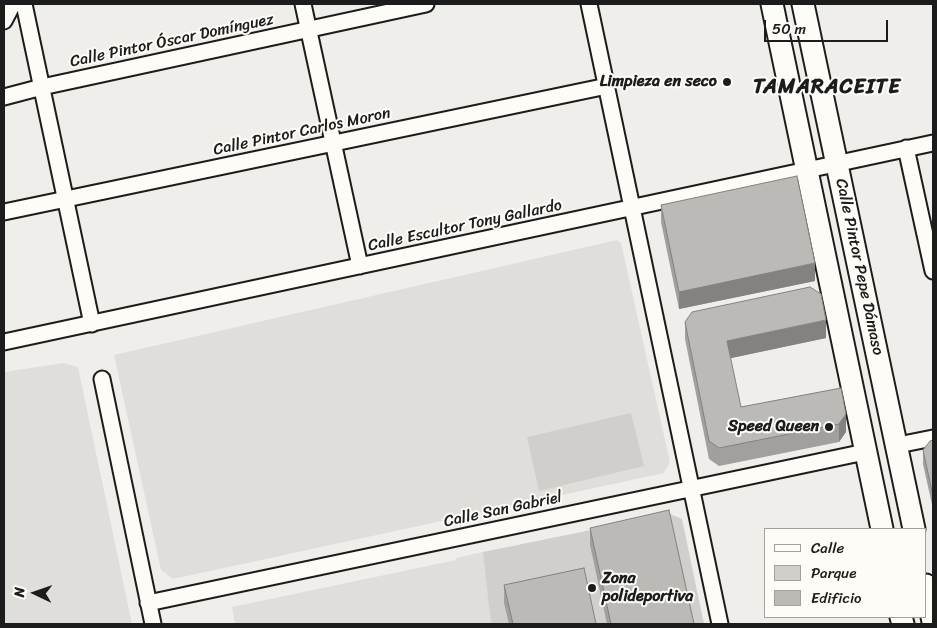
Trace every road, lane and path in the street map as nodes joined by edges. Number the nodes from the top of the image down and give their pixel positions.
1 (13, 4) edge
2 (24, 4) edge
3 (303, 4) edge
4 (426, 4) edge
5 (589, 4) edge
6 (772, 4) edge
7 (803, 4) edge
8 (4, 21) edge
9 (309, 29) junction
10 (607, 86) junction
11 (42, 87) junction
12 (4, 97) edge
13 (333, 143) junction
14 (933, 143) edge
15 (906, 148) junction
16 (836, 163) junction
17 (806, 170) junction
18 (66, 199) junction
19 (632, 209) junction
20 (4, 212) edge
21 (360, 266) junction
22 (933, 271) edge
23 (92, 324) junction
24 (4, 342) edge
25 (102, 379) dead end
26 (933, 438) edge
27 (898, 445) junction
28 (865, 452) junction
29 (691, 488) junction
30 (882, 528) edge
31 (914, 528) edge
32 (927, 590) edge
33 (148, 603) junction
34 (152, 621) edge
35 (933, 622) edge
36 (720, 624) edge

1 - 8 street
2 - 11 street
3 - 9 street
4 - 9 street, Calle Pintor Óscar Domínguez
5 - 10 street
6 - 17 street, Calle Pintor Pepe Dámaso
7 - 16 street, Calle Pintor Pepe Dámaso
9 - 11 street, Calle Pintor Óscar Domínguez
9 - 13 street
10 - 13 street, Calle Pintor Carlos Moron
10 - 19 street
11 - 12 street, Calle Pintor Óscar Domínguez
11 - 18 street
13 - 18 street, Calle Pintor Carlos Moron
13 - 21 street
14 - 15 street, Calle Escultor Tony Gallardo
15 - 16 street, Calle Escultor Tony Gallardo
15 - 22 street
16 - 17 street, Calle Escultor Tony Gallardo
16 - 27 street, Calle Pintor Pepe Dámaso
17 - 19 street, Calle Escultor Tony Gallardo
17 - 28 street, Calle Pintor Pepe Dámaso
18 - 20 street, Calle Pintor Carlos Moron
18 - 23 street
19 - 21 street, Calle Escultor Tony Gallardo
19 - 29 street
21 - 23 street, Calle Escultor Tony Gallardo
23 - 24 street, Calle Escultor Tony Gallardo
25 - 33 street
26 - 27 street
27 - 31 street, Calle Pintor Pepe Dámaso
28 - 29 street, Calle San Gabriel
28 - 30 street, Calle Pintor Pepe Dámaso
29 - 33 street, Calle San Gabriel
29 - 36 street
32 - 35 street
33 - 34 street

